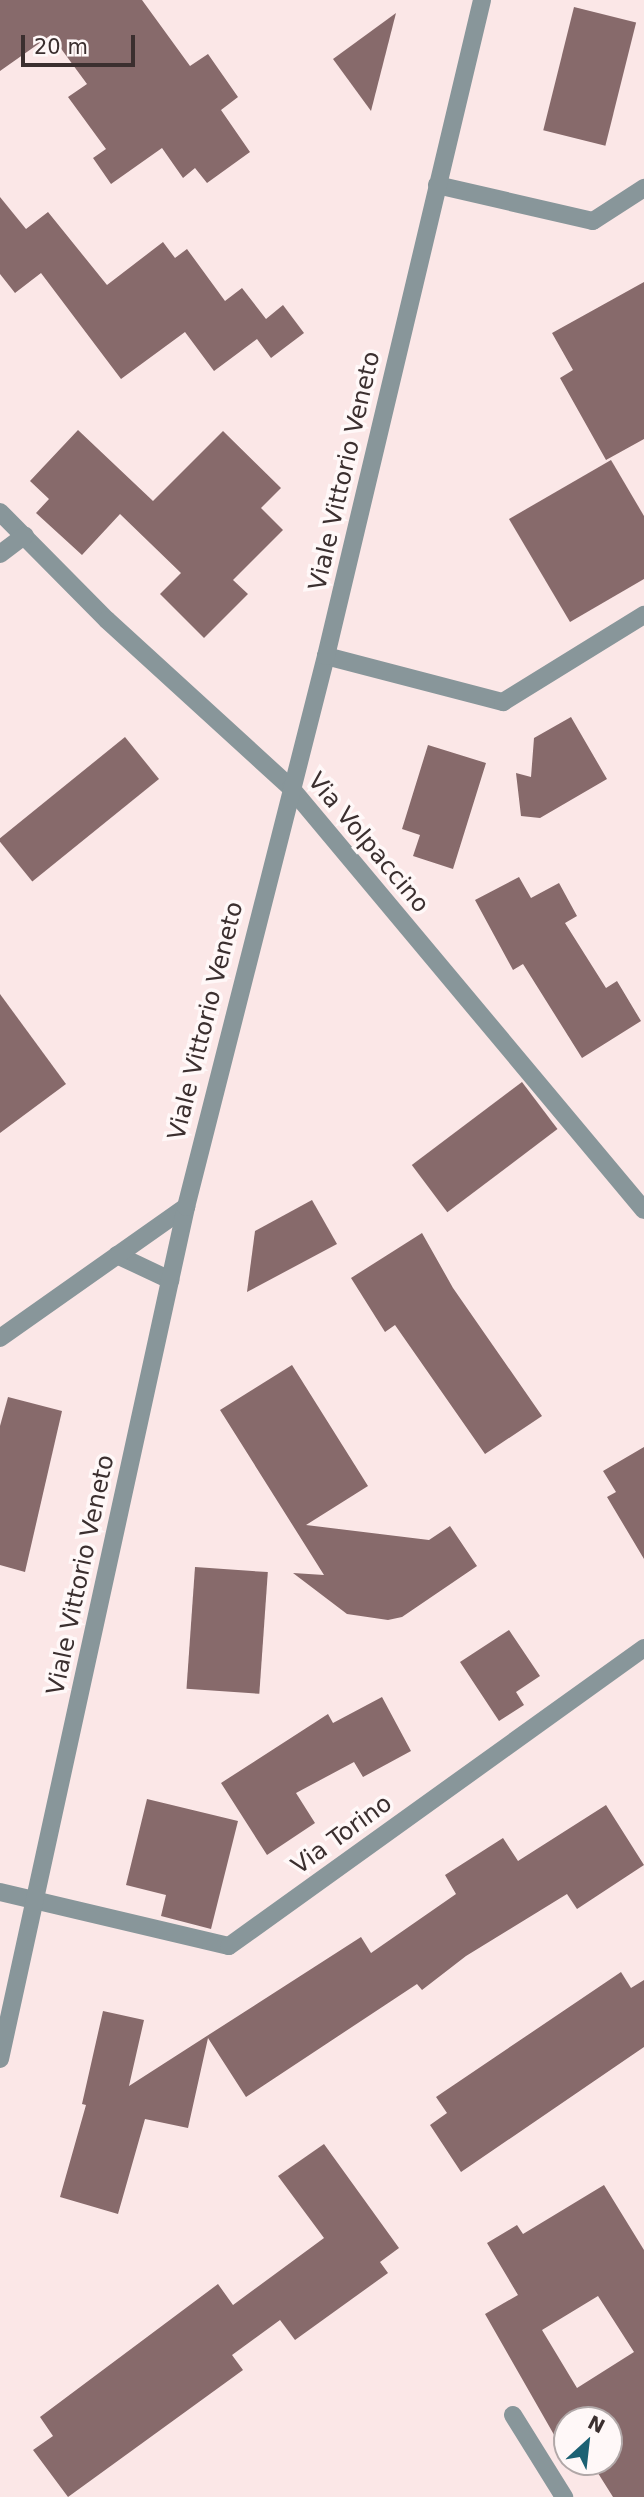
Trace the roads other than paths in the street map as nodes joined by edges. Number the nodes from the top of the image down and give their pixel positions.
1 (482, 0) edge
2 (437, 185) junction
3 (644, 188) edge
4 (0, 512) edge
5 (24, 535) junction
6 (0, 554) edge
7 (644, 615) edge
8 (327, 656) junction
9 (290, 788) junction
10 (186, 1207) junction
11 (644, 1210) edge
12 (117, 1255) junction
13 (170, 1280) junction
14 (0, 1338) edge
15 (644, 1648) edge
16 (0, 1892) edge
17 (36, 1900) junction
18 (0, 2059) edge
19 (513, 2416) dead end
20 (564, 2497) edge

1 - 2 street, Viale Vittorio Veneto
2 - 3 street
2 - 8 street, Viale Vittorio Veneto
4 - 5 street, Via Volpaccino
5 - 6 street
5 - 9 street, Via Volpaccino
7 - 8 street
8 - 9 street, Viale Vittorio Veneto
9 - 10 street, Viale Vittorio Veneto
9 - 11 street, Via Volpaccino
10 - 12 street
10 - 13 street, Viale Vittorio Veneto
12 - 13 street
12 - 14 street
13 - 17 street, Viale Vittorio Veneto
15 - 17 street, Via Torino
16 - 17 street, Via Torino
17 - 18 street, Viale Vittorio Veneto
19 - 20 street

